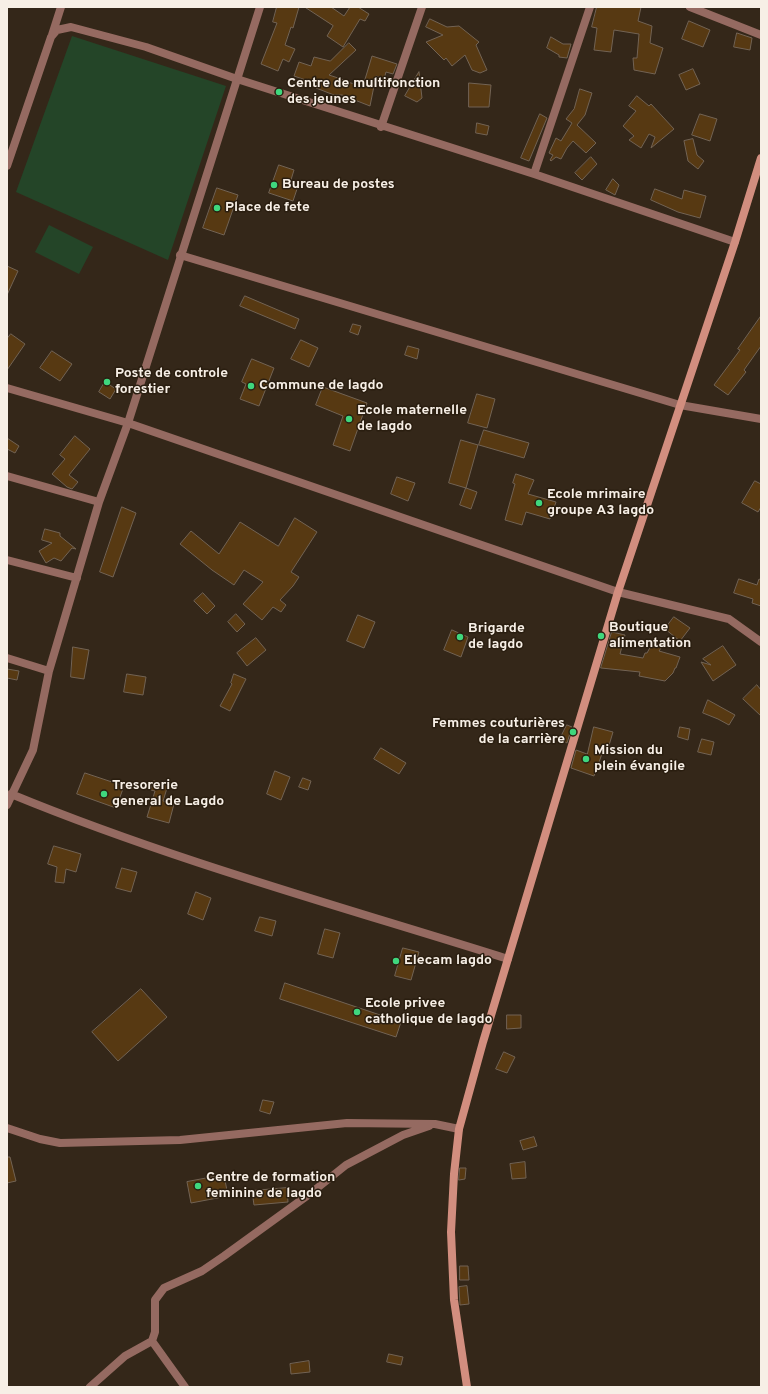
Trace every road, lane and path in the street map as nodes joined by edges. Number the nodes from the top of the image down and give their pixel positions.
1 (61, 7) edge
2 (260, 7) edge
3 (422, 7) edge
4 (590, 7) edge
5 (690, 7) edge
6 (761, 35) edge
7 (51, 37) junction
8 (237, 79) junction
9 (381, 127) junction
10 (10, 149) edge
11 (761, 158) edge
12 (7, 166) edge
13 (534, 174) junction
14 (735, 242) junction
15 (180, 256) junction
16 (7, 388) edge
17 (680, 405) junction
18 (761, 419) edge
19 (128, 423) junction
20 (7, 476) edge
21 (99, 502) junction
22 (7, 560) edge
23 (76, 578) junction
24 (618, 592) junction
25 (761, 642) edge
26 (7, 658) edge
27 (49, 671) junction
28 (11, 794) junction
29 (7, 806) edge
30 (508, 959) junction
31 (435, 1124) junction
32 (7, 1128) edge
33 (459, 1129) junction
34 (152, 1341) junction
35 (90, 1387) edge
36 (186, 1387) edge
37 (467, 1387) edge

1 - 7 street
2 - 8 street
3 - 9 street
4 - 13 street
5 - 6 street
7 - 8 street
7 - 10 street
8 - 9 street
8 - 15 street
9 - 13 street
10 - 12 street
11 - 14 main road
13 - 14 street
14 - 17 main road
15 - 17 street
15 - 19 street
16 - 19 street
17 - 18 street
17 - 24 main road
19 - 21 street
19 - 24 street
20 - 21 street
21 - 23 street
22 - 23 street
23 - 27 street
24 - 25 street
24 - 30 main road
26 - 27 street
27 - 28 street
28 - 29 street
28 - 30 street
30 - 33 main road
31 - 32 street
31 - 33 street
31 - 34 street
33 - 37 main road
34 - 35 street
34 - 36 street

